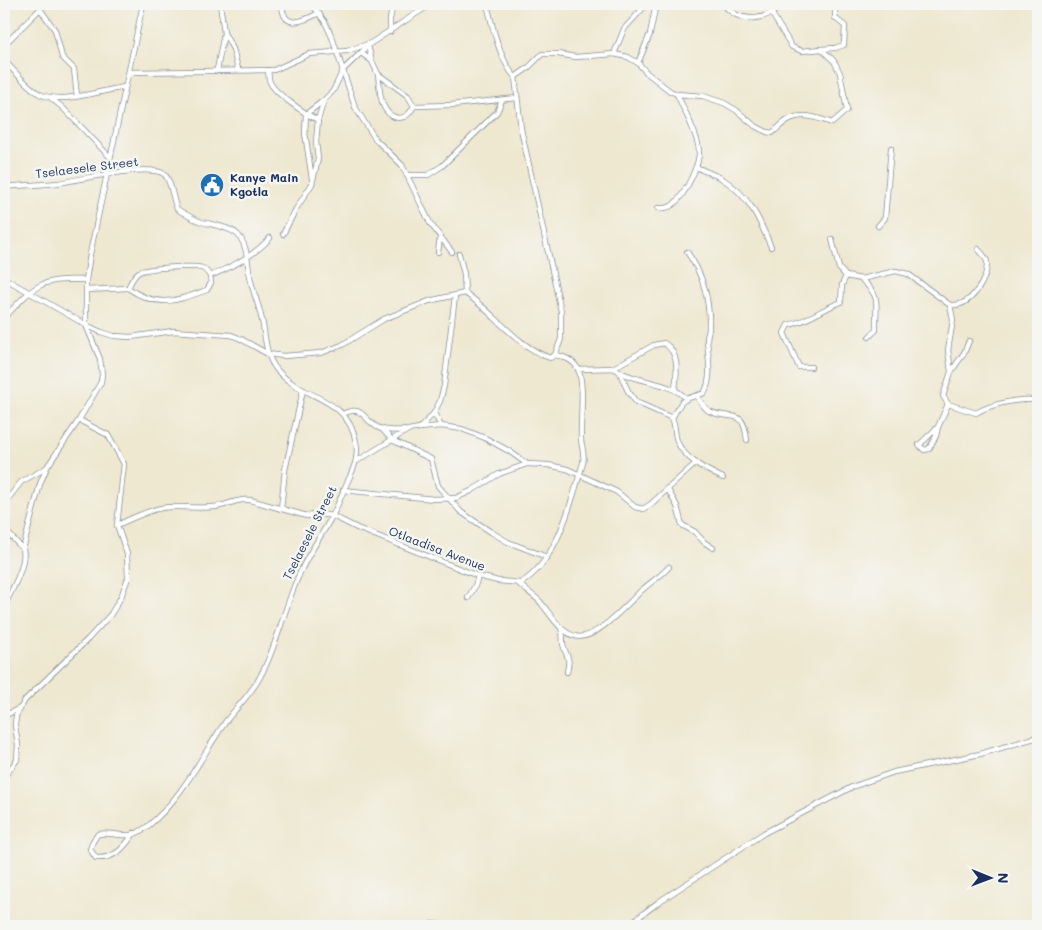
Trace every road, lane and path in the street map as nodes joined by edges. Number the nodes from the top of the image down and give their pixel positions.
1 (45, 4) edge
2 (143, 4) edge
3 (220, 4) edge
4 (282, 4) edge
5 (312, 4) edge
6 (391, 4) edge
7 (431, 4) edge
8 (486, 4) edge
9 (648, 4) edge
10 (656, 4) edge
11 (723, 4) edge
12 (784, 4) edge
13 (835, 4) edge
14 (40, 9) junction
15 (320, 13) junction
16 (772, 14) junction
17 (390, 32) junction
18 (224, 33) junction
19 (5, 43) edge
20 (370, 44) junction
21 (821, 49) junction
22 (338, 51) junction
23 (361, 54) junction
24 (614, 54) junction
25 (4, 60) edge
26 (372, 62) junction
27 (638, 63) junction
28 (238, 69) junction
29 (217, 70) junction
30 (268, 70) junction
31 (343, 70) junction
32 (129, 72) junction
33 (378, 74) junction
34 (515, 77) junction
35 (125, 87) junction
36 (677, 94) junction
37 (77, 96) junction
38 (51, 98) junction
39 (517, 98) junction
40 (324, 100) junction
41 (502, 100) junction
42 (414, 106) junction
43 (306, 114) junction
44 (318, 120) junction
45 (316, 142) junction
46 (307, 143) junction
47 (891, 148) dead end
48 (110, 157) junction
49 (696, 167) junction
50 (107, 173) junction
51 (407, 175) junction
52 (313, 181) junction
53 (4, 187) edge
54 (658, 208) dead end
55 (878, 226) dead end
56 (284, 234) dead end
57 (270, 238) dead end
58 (440, 238) junction
59 (832, 239) dead end
60 (771, 247) dead end
61 (978, 249) dead end
62 (438, 252) dead end
63 (452, 252) dead end
64 (687, 252) dead end
65 (459, 254) dead end
66 (246, 258) junction
67 (210, 276) junction
68 (846, 276) junction
69 (4, 278) edge
70 (861, 279) junction
71 (86, 280) junction
72 (128, 288) junction
73 (86, 290) junction
74 (29, 291) junction
75 (465, 293) junction
76 (455, 296) junction
77 (950, 305) junction
78 (4, 318) edge
79 (86, 325) junction
80 (869, 337) dead end
81 (969, 341) dead end
82 (268, 354) junction
83 (556, 355) junction
84 (812, 367) dead end
85 (614, 368) junction
86 (578, 369) junction
87 (618, 372) junction
88 (951, 372) junction
89 (674, 389) junction
90 (303, 390) junction
91 (696, 396) junction
92 (686, 398) junction
93 (1038, 402) edge
94 (948, 404) junction
95 (343, 414) junction
96 (434, 414) junction
97 (672, 418) junction
98 (79, 420) junction
99 (441, 426) junction
100 (420, 428) junction
101 (938, 428) junction
102 (382, 429) junction
103 (408, 430) junction
104 (392, 440) junction
105 (748, 440) dead end
106 (357, 461) junction
107 (696, 463) junction
108 (527, 464) junction
109 (47, 467) junction
110 (580, 474) junction
111 (723, 478) dead end
112 (668, 488) junction
113 (344, 490) junction
114 (450, 499) junction
115 (4, 504) edge
116 (281, 509) junction
117 (333, 516) junction
118 (117, 525) junction
119 (4, 529) edge
120 (713, 548) dead end
121 (23, 549) junction
122 (547, 556) junction
123 (669, 567) dead end
124 (478, 576) junction
125 (519, 584) junction
126 (468, 598) dead end
127 (4, 606) edge
128 (561, 627) junction
129 (567, 672) dead end
130 (20, 708) junction
131 (4, 716) edge
132 (1038, 737) edge
133 (4, 777) edge
134 (134, 834) junction
135 (428, 926) edge
136 (449, 926) edge
137 (627, 926) edge

1 - 14 street
2 - 32 street
3 - 18 street
4 - 15 street
5 - 15 street
6 - 17 street
7 - 17 street
8 - 34 street
9 - 24 street
10 - 27 street
11 - 16 street
12 - 16 street
13 - 21 street
14 - 19 street
14 - 37 street
15 - 22 street
16 - 21 street
17 - 20 street
18 - 28 street
18 - 29 street
20 - 22 street
20 - 23 street
20 - 26 street
21 - 36 street
22 - 30 street
22 - 31 street
23 - 26 street
23 - 31 street
24 - 27 street
24 - 34 street
25 - 38 street
26 - 33 street
27 - 36 street
28 - 29 street
28 - 30 street
29 - 32 street
30 - 43 street
31 - 40 street
31 - 51 street
32 - 35 street
33 - 42 street
33 - 42 street
34 - 39 street
35 - 37 street
35 - 48 street
36 - 49 street
37 - 38 street
38 - 48 street
39 - 41 street
39 - 83 street
40 - 43 street
40 - 44 street
41 - 42 street
41 - 51 street
43 - 44 street
43 - 46 street
44 - 45 street
45 - 46 street
45 - 52 street
46 - 52 street
47 - 55 street
48 - 50 street
49 - 54 street
49 - 60 street
50 - 53 street, Tselaesele Street
50 - 66 street, Tselaesele Street
50 - 71 street
51 - 58 street
52 - 56 street
57 - 66 street
58 - 62 street
58 - 63 street
59 - 68 street
61 - 77 street
64 - 91 street
65 - 75 street
66 - 67 street
66 - 82 street, Tselaesele Street
67 - 72 street
67 - 72 street
68 - 70 street
68 - 84 street
69 - 74 street
70 - 77 street
70 - 80 street
71 - 73 street
71 - 74 street
72 - 73 street
73 - 79 street
74 - 78 street
74 - 79 street
75 - 76 street
75 - 83 street
76 - 82 street
76 - 96 street
77 - 88 street
79 - 82 street
79 - 98 street
81 - 88 street
82 - 90 street, Tselaesele Street
83 - 86 street
85 - 86 street
85 - 87 street
85 - 89 street
86 - 110 street
87 - 89 street
87 - 97 street
88 - 94 street
89 - 92 street
90 - 95 street, Tselaesele Street
90 - 116 street
91 - 92 street
91 - 105 street
92 - 97 street
93 - 94 street
94 - 101 street
95 - 102 street
95 - 106 street, Tselaesele Street
96 - 99 street
96 - 100 street
97 - 107 street
98 - 109 street
98 - 118 street
99 - 100 street
99 - 108 street
100 - 103 street
101 - 101 street
102 - 103 street
102 - 104 street
103 - 104 street
104 - 106 street
104 - 114 street
106 - 113 street, Tselaesele Street
107 - 111 street
107 - 112 street
108 - 110 street
108 - 114 street
109 - 115 street
109 - 121 street
110 - 112 street
110 - 122 street
112 - 120 street
113 - 114 street
113 - 117 street, Tselaesele Street
114 - 122 street
116 - 117 street, Otlaadisa Avenue
116 - 118 street, Otlaadisa Avenue
117 - 124 street, Otlaadisa Avenue
117 - 134 street, Tselaesele Street
118 - 130 street
119 - 121 street
121 - 127 street
122 - 125 street
123 - 128 street
124 - 125 street, Otlaadisa Avenue
124 - 126 street
125 - 128 street
128 - 129 street
130 - 131 street
130 - 133 street
132 - 137 street
134 - 134 street, Tselaesele Street
135 - 136 street

